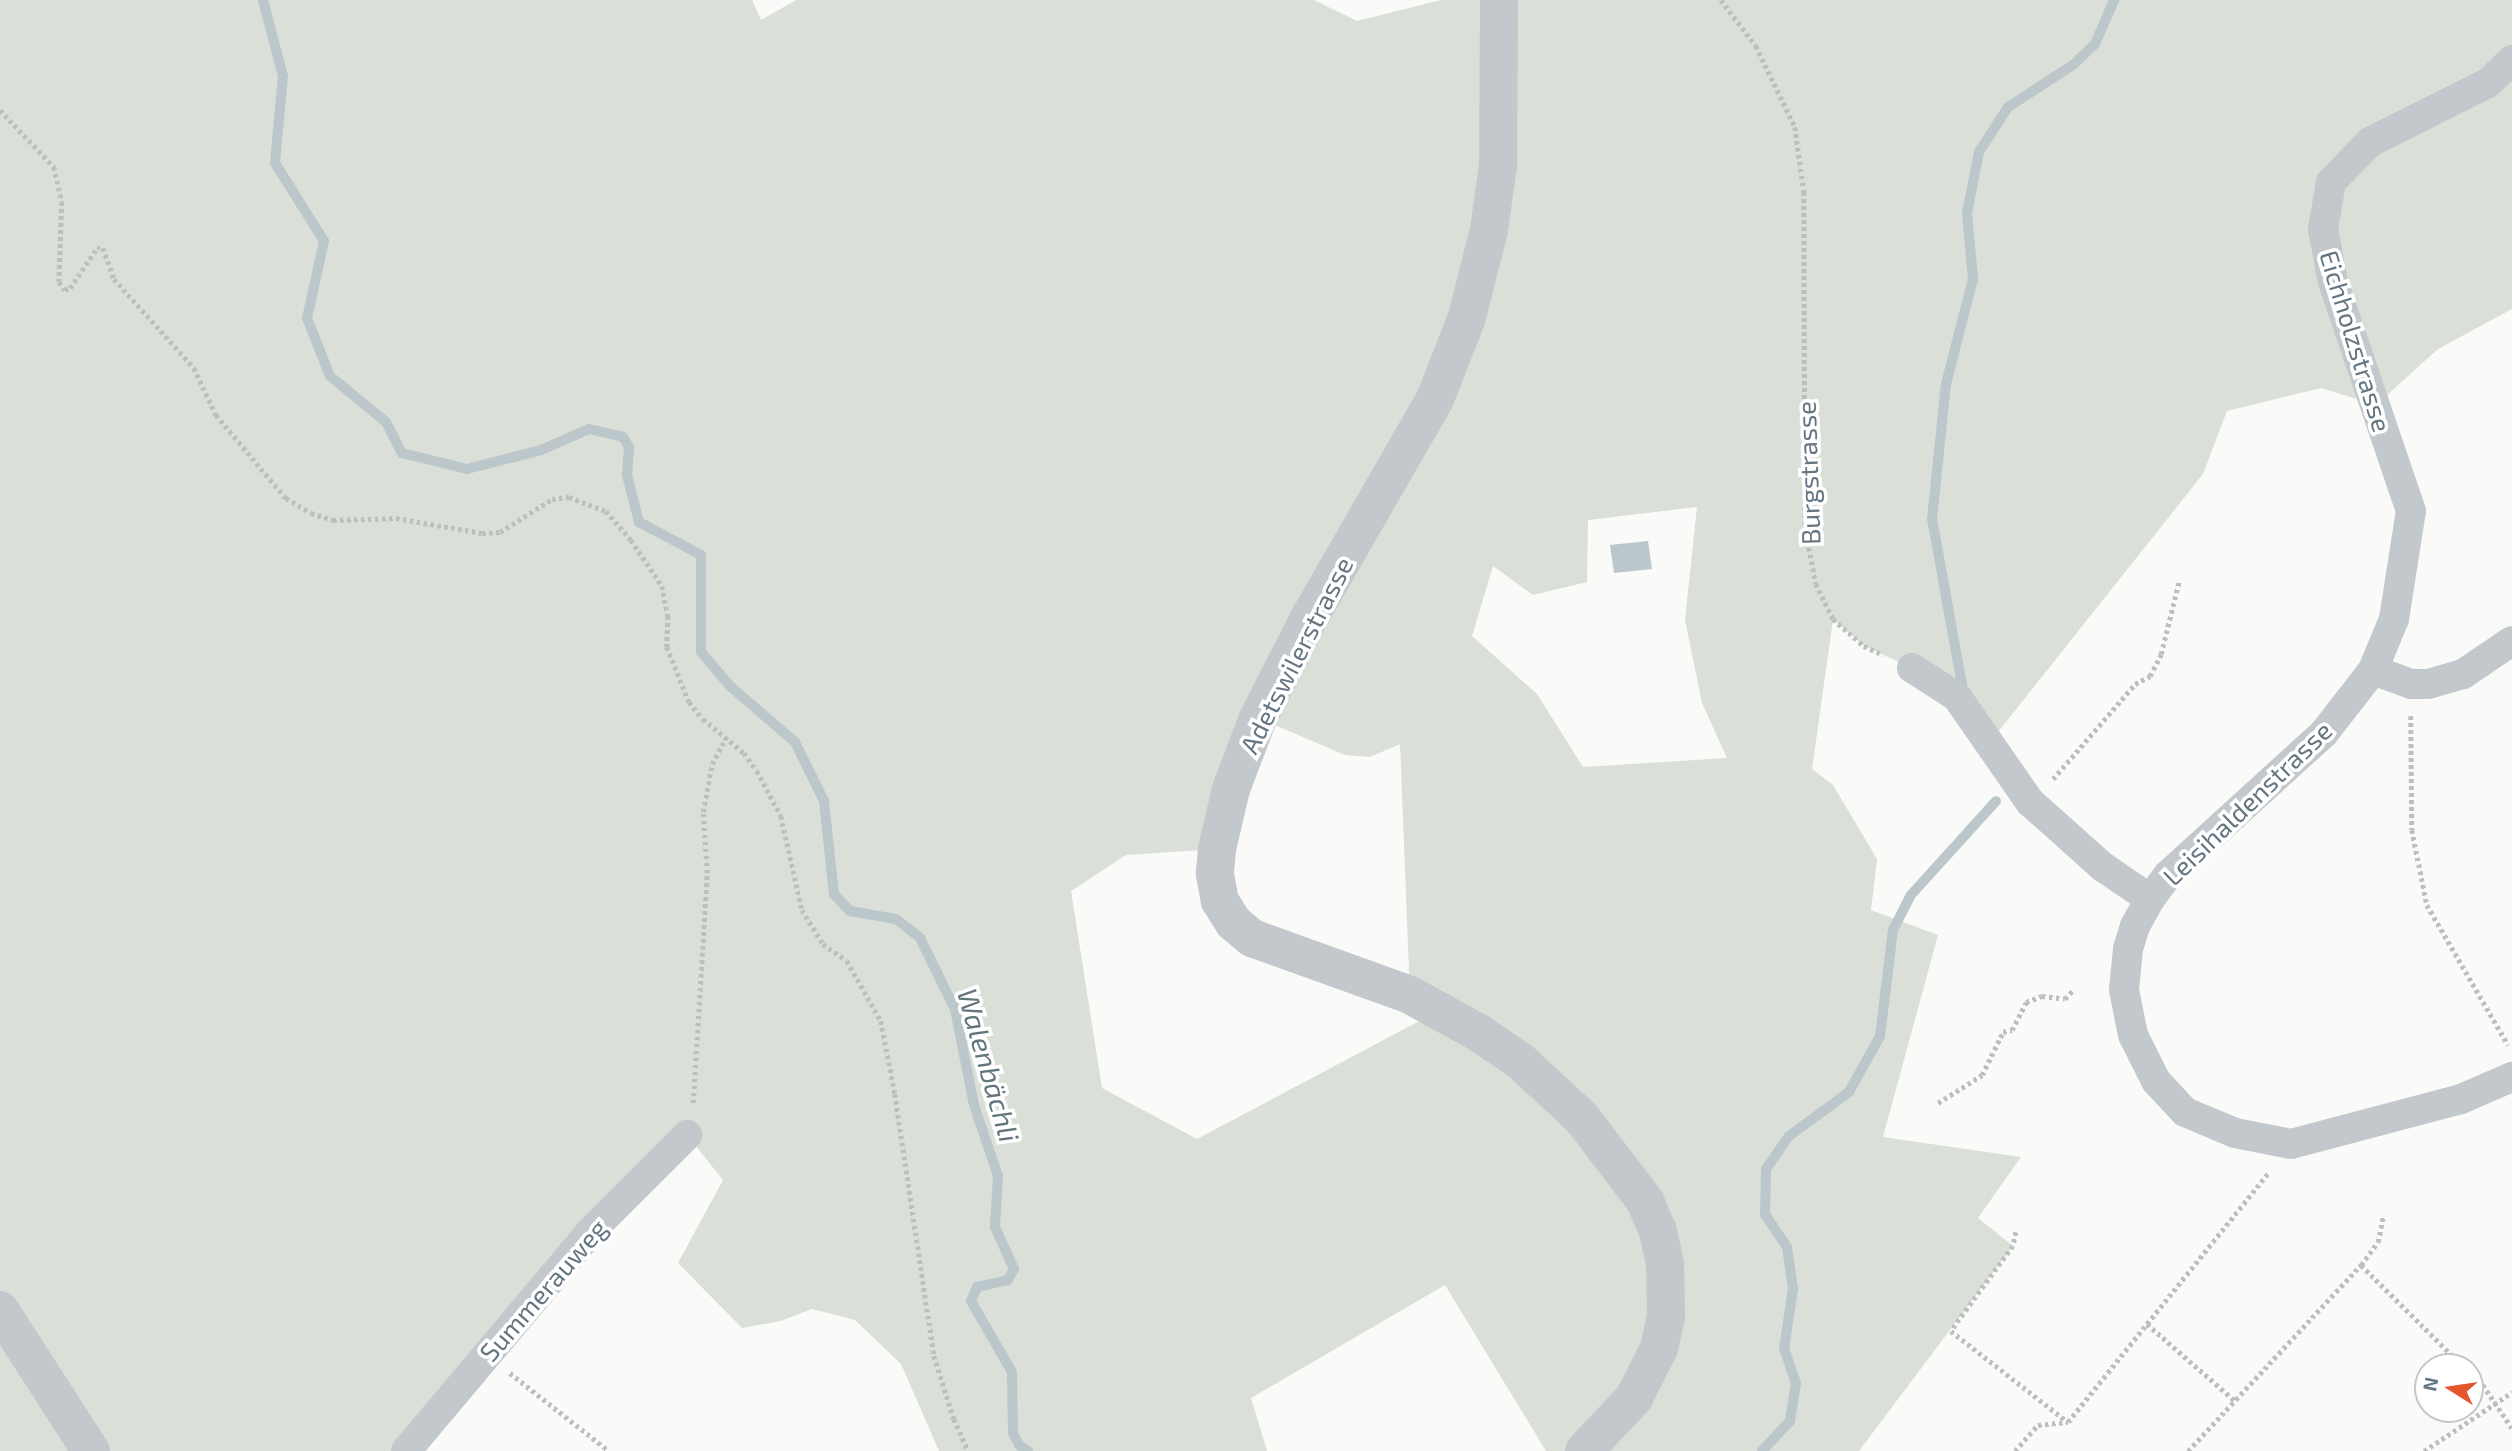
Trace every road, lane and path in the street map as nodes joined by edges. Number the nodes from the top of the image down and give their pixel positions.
1 (1499, 0) edge
2 (1721, 0) edge
3 (2512, 61) edge
4 (0, 110) edge
5 (0, 116) edge
6 (13, 120) junction
7 (2179, 581) dead end
8 (2512, 641) edge
9 (1912, 668) joint
10 (2373, 670) junction
11 (2411, 684) junction
12 (726, 738) junction
13 (2050, 782) dead end
14 (2150, 899) junction
15 (2073, 990) dead end
16 (2512, 1052) edge
17 (2512, 1077) edge
18 (1938, 1103) dead end
19 (687, 1135) joint
20 (2291, 1143) junction
21 (2383, 1217) dead end
22 (2016, 1232) dead end
23 (2361, 1265) junction
24 (0, 1310) edge
25 (2147, 1324) junction
26 (2450, 1353) edge
27 (506, 1370) dead end
28 (2484, 1386) edge
29 (2512, 1392) edge
30 (2234, 1400) junction
31 (2496, 1403) junction
32 (2068, 1422) junction
33 (2512, 1428) edge
34 (91, 1451) edge
35 (406, 1451) edge
36 (608, 1451) edge
37 (968, 1451) edge
38 (1584, 1451) edge
39 (2015, 1451) edge
40 (2188, 1451) edge
41 (2424, 1451) edge

1 - 38 street, Adetswilerstrasse
2 - 9 path, Burgstrasse
3 - 10 street, Eichholzstrasse
4 - 6 path
5 - 6 path
6 - 12 path
7 - 13 path
8 - 11 street
9 - 14 street
10 - 11 street
10 - 14 street, Leisihaldenstrasse
11 - 16 path
12 - 19 path
12 - 37 path
14 - 20 street, Leisihaldenstrasse
15 - 18 path
17 - 20 street, Leisihaldenstrasse
19 - 35 street, Summerauweg
20 - 25 path
21 - 23 path
22 - 32 path
23 - 26 path
23 - 30 path
24 - 34 street
25 - 30 path
25 - 32 path
27 - 36 path
28 - 31 path
29 - 31 path
30 - 40 path
31 - 33 path
31 - 41 path
32 - 39 path

